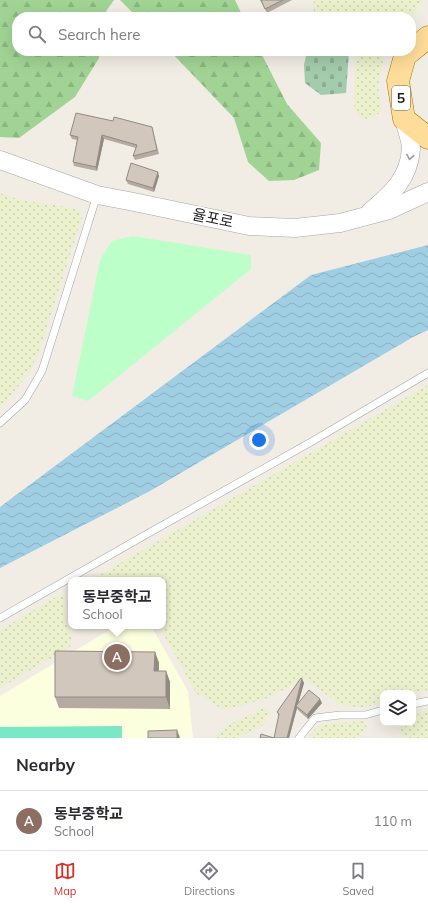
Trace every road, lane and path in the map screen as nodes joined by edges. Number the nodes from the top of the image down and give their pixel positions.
1 (428, 37) edge
2 (416, 47) edge
3 (405, 56) edge
4 (404, 119) junction
5 (428, 138) edge
6 (0, 160) edge
7 (428, 192) edge
8 (97, 195) junction
9 (365, 216) junction
10 (428, 373) edge
11 (0, 423) edge
12 (72, 577) edge
13 (68, 579) edge
14 (0, 618) edge
15 (428, 701) edge
16 (416, 703) edge
17 (380, 711) edge
18 (299, 738) edge

1 - 2 main road, 5
3 - 4 main road, 5
4 - 5 main road, 5
4 -> 9 street
6 - 8 street, 율포로
7 - 9 street, 율포로
8 - 9 street, 율포로
8 - 11 lane
10 - 12 lane
13 - 14 lane
15 - 16 lane
17 - 18 lane

